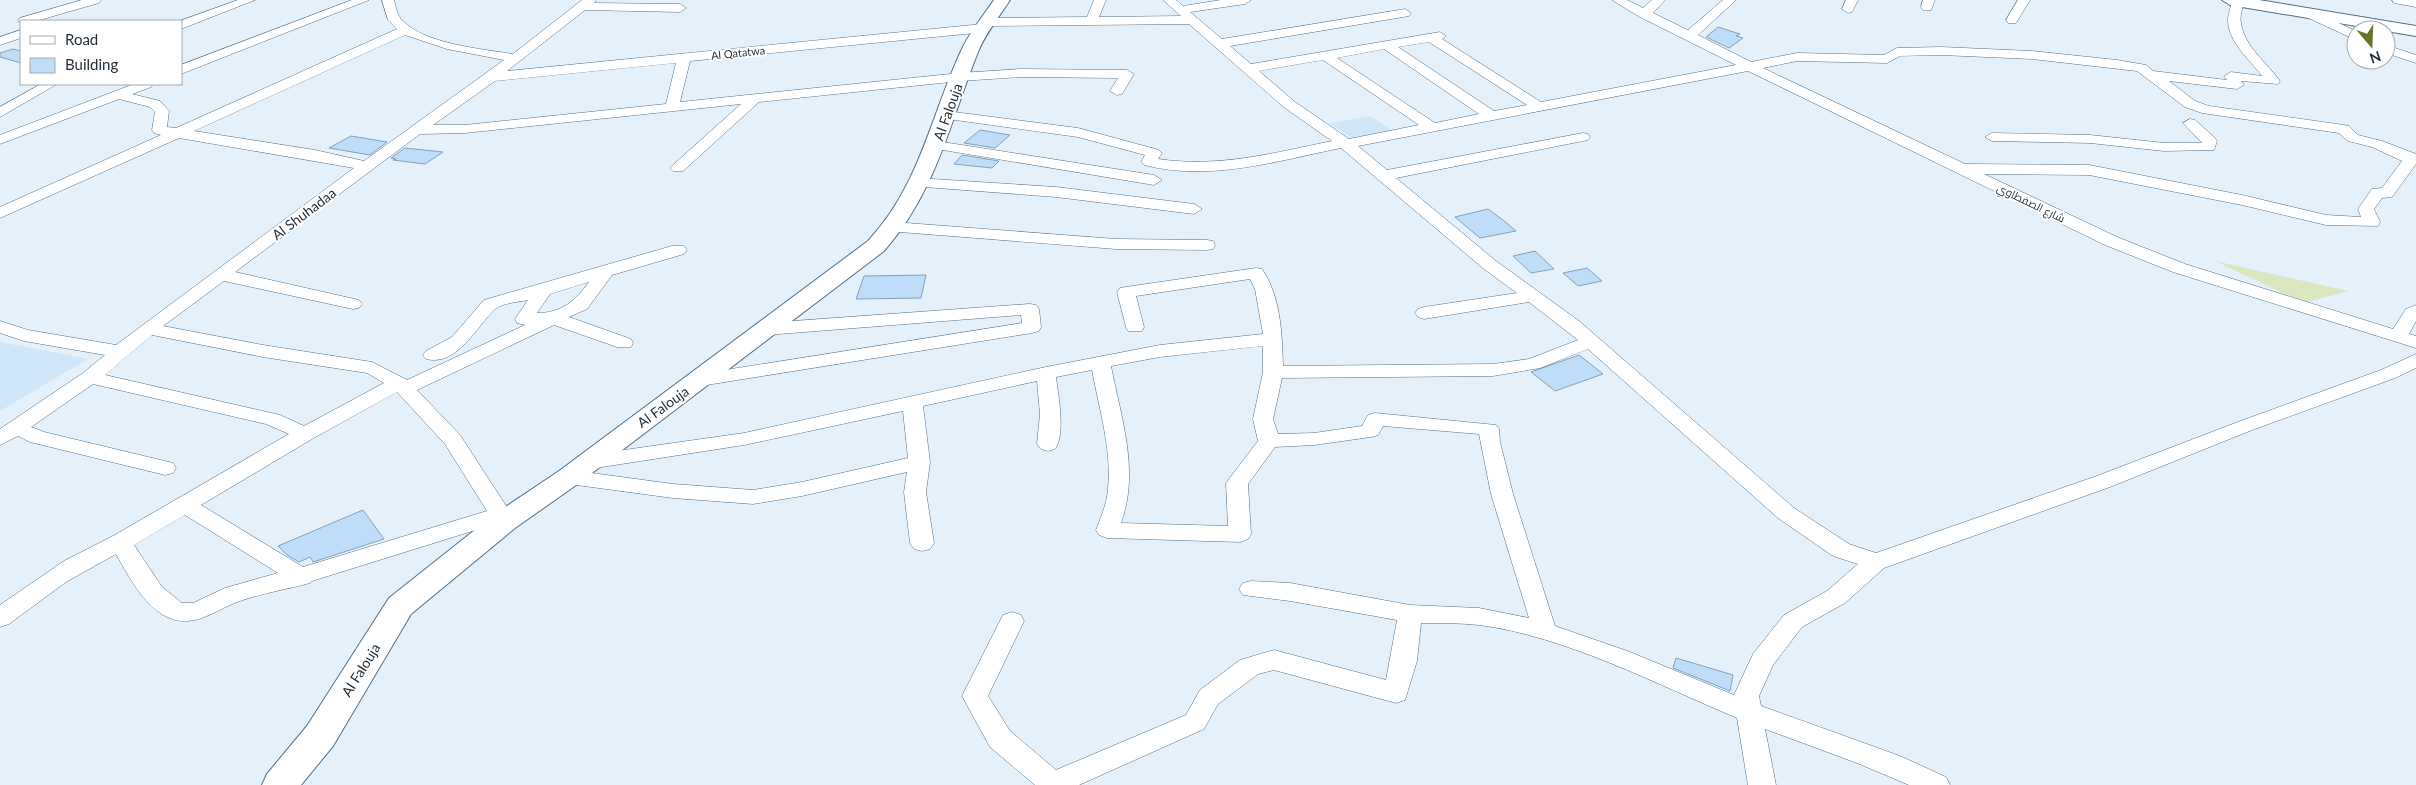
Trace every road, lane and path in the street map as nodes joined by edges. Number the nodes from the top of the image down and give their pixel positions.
1 (95, 0) edge
2 (107, 0) edge
3 (249, 0) edge
4 (363, 0) edge
5 (388, 0) edge
6 (1002, 0) edge
7 (1100, 0) edge
8 (1245, 0) edge
9 (1618, 0) edge
10 (1659, 0) edge
11 (1730, 0) edge
12 (2024, 0) edge
13 (2261, 0) edge
14 (2398, 0) edge
15 (2234, 1) edge
16 (587, 3) edge
17 (2416, 3) edge
18 (680, 8) dead end
19 (1180, 10) edge
20 (1405, 13) dead end
21 (2308, 13) junction
22 (1644, 14) junction
23 (29, 20) edge
24 (62, 20) edge
25 (2012, 20) dead end
26 (1092, 22) junction
27 (20, 23) edge
28 (182, 25) edge
29 (987, 25) junction
30 (2416, 25) edge
31 (0, 28) edge
32 (406, 30) junction
33 (2346, 31) edge
34 (2416, 31) edge
35 (19, 36) edge
36 (1689, 36) junction
37 (0, 41) edge
38 (1218, 44) junction
39 (1386, 45) junction
40 (2396, 52) edge
41 (1326, 56) junction
42 (515, 58) junction
43 (684, 58) junction
44 (2416, 59) edge
45 (1751, 67) junction
46 (1247, 69) junction
47 (182, 70) edge
48 (491, 76) junction
49 (2153, 76) junction
50 (960, 77) junction
51 (48, 85) edge
52 (143, 85) edge
53 (1117, 91) dead end
54 (118, 95) junction
55 (758, 97) junction
56 (672, 106) junction
57 (1541, 108) junction
58 (0, 113) edge
59 (946, 115) junction
60 (1491, 116) junction
61 (2190, 123) dead end
62 (1433, 128) junction
63 (416, 130) junction
64 (180, 134) junction
65 (1583, 137) dead end
66 (1992, 137) dead end
67 (0, 140) edge
68 (1344, 144) junction
69 (936, 146) junction
70 (2414, 159) edge
71 (367, 166) junction
72 (678, 168) dead end
73 (1963, 169) junction
74 (1382, 176) junction
75 (1154, 180) dead end
76 (917, 183) junction
77 (1194, 209) dead end
78 (0, 213) edge
79 (893, 227) junction
80 (1207, 245) dead end
81 (678, 250) dead end
82 (605, 273) junction
83 (221, 275) junction
84 (544, 290) junction
85 (1535, 296) junction
86 (353, 304) dead end
87 (2416, 311) edge
88 (1424, 314) dead end
89 (556, 318) junction
90 (0, 327) edge
91 (1134, 327) dead end
92 (148, 329) junction
93 (766, 329) junction
94 (2397, 337) junction
95 (1271, 339) junction
96 (1590, 342) junction
97 (2416, 342) edge
98 (624, 343) dead end
99 (121, 352) junction
100 (433, 355) dead end
101 (2416, 360) edge
102 (1100, 362) junction
103 (1273, 372) junction
104 (1046, 374) junction
105 (90, 378) junction
106 (700, 380) junction
107 (402, 385) junction
108 (912, 403) junction
109 (18, 429) junction
110 (305, 434) junction
111 (0, 439) edge
112 (1269, 441) junction
113 (1048, 444) dead end
114 (0, 445) edge
115 (919, 462) junction
116 (165, 468) dead end
117 (579, 470) junction
118 (184, 504) junction
119 (502, 518) junction
120 (121, 542) junction
121 (922, 543) dead end
122 (1876, 562) junction
123 (302, 576) junction
124 (1251, 589) dead end
125 (1410, 614) junction
126 (0, 618) edge
127 (1012, 621) dead end
128 (1543, 632) junction
129 (1749, 712) junction
130 (1050, 784) edge
131 (280, 785) edge
132 (1762, 785) edge
133 (1936, 785) edge

1 - 23 street
2 - 24 street
3 - 28 street
4 - 47 street
5 - 32 street
6 - 29 main road, Al Falouja
7 - 26 street
8 - 19 street, Al Qatatwa
9 - 22 street, شارع الصفطاوي
10 - 22 street
11 - 36 street
12 - 25 street
13 - 30 main road
14 - 17 street
15 - 21 main road
15 - 49 street
16 - 18 street
16 - 42 street, Al Shuhadaa
19 - 26 street, Al Qatatwa
19 - 38 street
20 - 38 street
21 - 33 street
21 - 34 main road
22 - 36 street, شارع الصفطاوي
26 - 29 street, Al Qatatwa
27 - 31 street
29 - 43 street, Al Qatatwa
29 - 50 main road, Al Falouja
32 - 42 street
32 - 64 street
35 - 37 street
36 - 45 street, شارع الصفطاوي
38 - 46 street
39 - 41 street
39 - 57 street
39 - 60 street
40 - 44 street
41 - 46 street
41 - 62 street
42 - 48 street, Al Shuhadaa
43 - 48 street, Al Qatatwa
43 - 56 street
45 - 49 street
45 - 57 street
45 - 73 street, شارع الصفطاوي
46 - 68 street
48 - 63 street, Al Shuhadaa
49 - 70 street
50 - 53 street
50 - 55 street
50 - 59 main road, Al Falouja
51 - 58 street
52 - 54 street
54 - 64 street
54 - 67 street
55 - 56 street
55 - 72 street
56 - 63 street
57 - 60 street
59 - 68 street
59 - 69 main road, Al Falouja
60 - 62 street
61 - 66 street
62 - 68 street
63 - 71 street, Al Shuhadaa
64 - 71 street
64 - 78 street
65 - 74 street
68 - 74 street
69 - 75 street
69 - 76 main road, Al Falouja
70 - 73 street
71 - 83 street, Al Shuhadaa
73 - 94 street, شارع الصفطاوي
74 - 85 street
76 - 77 street
76 - 79 main road, Al Falouja
79 - 80 street
79 - 93 main road, Al Falouja
81 - 82 street
82 - 84 street
82 - 89 street
83 - 86 street
83 - 92 street, Al Shuhadaa
84 - 89 street
84 - 100 street
85 - 88 street
85 - 96 street
87 - 94 street
89 - 98 street
89 - 107 street
90 - 99 street
91 - 95 street
92 - 99 street, Al Shuhadaa
92 - 107 street
93 - 106 main road, Al Falouja
93 - 106 street
94 - 97 street, شارع الصفطاوي
95 - 102 street
95 - 103 street
96 - 103 street
96 - 122 street
99 - 105 street, Al Shuhadaa
101 - 122 street
102 - 104 street
102 - 112 street
103 - 112 street
104 - 108 street
104 - 113 street
105 - 109 street, Al Shuhadaa
105 - 110 street
106 - 117 main road, Al Falouja
107 - 110 street
107 - 119 street
108 - 115 street
108 - 117 street
109 - 111 street
109 - 114 street
109 - 116 street
110 - 118 street
112 - 128 street
115 - 117 street
115 - 121 street
117 - 119 main road, Al Falouja
118 - 120 street
118 - 123 street
119 - 123 street
119 - 131 main road, Al Falouja
120 - 123 street
120 - 126 street
122 - 129 street
124 - 125 street
125 - 128 street
125 - 130 street
127 - 130 street
128 - 129 street
129 - 132 street
129 - 133 street

